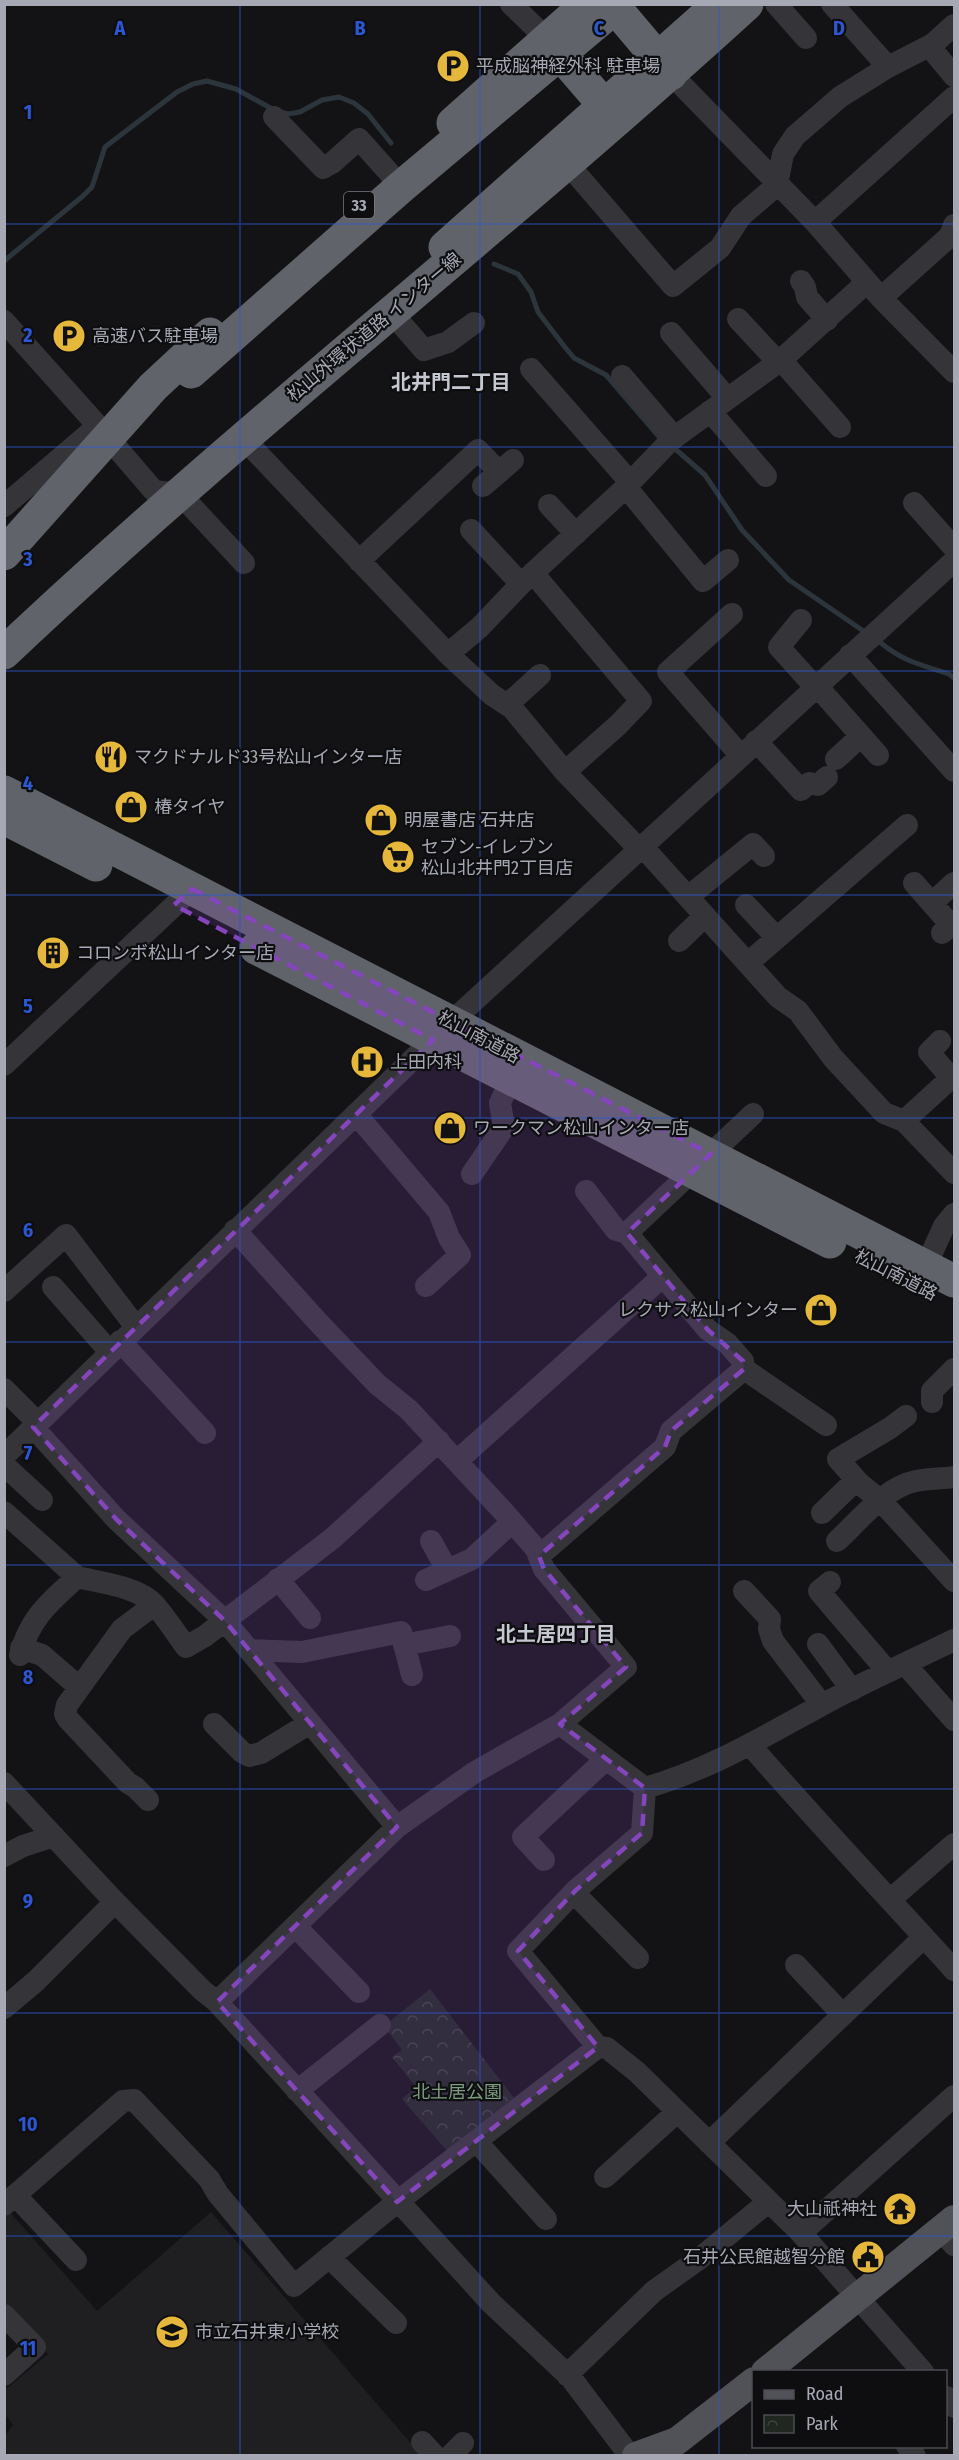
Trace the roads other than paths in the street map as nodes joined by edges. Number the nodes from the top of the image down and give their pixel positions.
1 (511, 4) edge
2 (587, 4) edge
3 (612, 4) edge
4 (620, 4) edge
5 (719, 4) edge
6 (747, 4) edge
7 (776, 4) edge
8 (832, 4) edge
9 (954, 26) edge
10 (806, 38) dead end
11 (548, 40) junction
12 (929, 46) junction
13 (888, 67) junction
14 (671, 74) junction
15 (954, 76) edge
16 (954, 97) edge
17 (274, 117) dead end
18 (617, 120) junction
19 (567, 163) junction
20 (392, 176) junction
21 (777, 185) junction
22 (815, 222) junction
23 (954, 225) edge
24 (801, 281) dead end
25 (874, 290) junction
26 (392, 312) junction
27 (738, 319) dead end
28 (827, 320) junction
29 (4, 321) edge
30 (474, 323) dead end
31 (670, 333) dead end
32 (338, 356) junction
33 (780, 361) junction
34 (954, 372) edge
35 (622, 375) dead end
36 (533, 381) dead end
37 (719, 404) junction
38 (134, 409) junction
39 (840, 427) dead end
40 (102, 432) junction
41 (674, 437) junction
42 (243, 438) junction
43 (498, 473) dead end
44 (766, 476) dead end
45 (628, 485) junction
46 (180, 494) junction
47 (914, 503) dead end
48 (549, 505) dead end
49 (12, 509) edge
50 (471, 530) dead end
51 (576, 534) junction
52 (954, 548) edge
53 (4, 554) edge
54 (728, 560) dead end
55 (359, 561) junction
56 (954, 561) edge
57 (244, 563) dead end
58 (527, 578) junction
59 (732, 614) dead end
60 (801, 620) dead end
61 (4, 653) edge
62 (448, 654) junction
63 (850, 656) junction
64 (540, 675) dead end
65 (816, 687) junction
66 (508, 704) junction
67 (861, 736) junction
68 (749, 748) junction
69 (878, 755) dead end
70 (954, 771) edge
71 (565, 772) junction
72 (4, 792) edge
73 (4, 818) edge
74 (907, 825) dead end
75 (640, 847) junction
76 (764, 856) dead end
77 (914, 883) dead end
78 (954, 883) edge
79 (183, 897) junction
80 (688, 897) junction
81 (932, 903) junction
82 (746, 905) dead end
83 (705, 916) junction
84 (942, 933) dead end
85 (777, 938) junction
86 (678, 940) dead end
87 (748, 963) junction
88 (442, 1031) junction
89 (940, 1041) dead end
90 (4, 1065) edge
91 (511, 1079) junction
92 (356, 1114) junction
93 (753, 1114) dead end
94 (904, 1121) junction
95 (702, 1163) junction
96 (472, 1173) dead end
97 (954, 1173) edge
98 (586, 1191) dead end
99 (954, 1214) edge
100 (235, 1230) junction
101 (627, 1233) junction
102 (940, 1273) edge
103 (663, 1276) junction
104 (426, 1286) dead end
105 (53, 1287) dead end
106 (4, 1291) edge
107 (954, 1305) edge
108 (122, 1340) junction
109 (744, 1369) junction
110 (954, 1369) edge
111 (4, 1389) edge
112 (932, 1402) dead end
113 (906, 1416) dead end
114 (35, 1425) junction
115 (826, 1425) dead end
116 (206, 1433) dead end
117 (439, 1441) junction
118 (4, 1456) edge
119 (457, 1461) junction
120 (4, 1465) edge
121 (954, 1477) edge
122 (856, 1480) junction
123 (42, 1500) dead end
124 (881, 1501) junction
125 (4, 1512) edge
126 (822, 1513) dead end
127 (512, 1522) junction
128 (431, 1541) dead end
129 (837, 1541) dead end
130 (539, 1556) junction
131 (447, 1570) junction
132 (77, 1577) junction
133 (278, 1579) junction
134 (426, 1580) dead end
135 (954, 1581) edge
136 (830, 1582) dead end
137 (744, 1591) dead end
138 (154, 1605) junction
139 (310, 1618) dead end
140 (225, 1620) junction
141 (450, 1636) dead end
142 (954, 1641) edge
143 (818, 1644) dead end
144 (404, 1645) junction
145 (250, 1650) junction
146 (897, 1668) junction
147 (412, 1675) dead end
148 (79, 1687) junction
149 (852, 1690) junction
150 (822, 1705) junction
151 (954, 1720) edge
152 (310, 1723) junction
153 (214, 1724) dead end
154 (560, 1724) junction
155 (751, 1746) junction
156 (606, 1759) junction
157 (4, 1783) edge
158 (645, 1788) junction
159 (148, 1800) dead end
160 (397, 1827) junction
161 (54, 1836) junction
162 (950, 1839) edge
163 (4, 1856) edge
164 (544, 1860) dead end
165 (576, 1890) junction
166 (891, 1899) junction
167 (116, 1902) junction
168 (296, 1927) junction
169 (924, 1937) junction
170 (638, 1958) dead end
171 (796, 1965) dead end
172 (954, 1970) edge
173 (359, 1992) dead end
174 (217, 2002) junction
175 (4, 2008) edge
176 (843, 2015) junction
177 (380, 2025) dead end
178 (598, 2047) junction
179 (297, 2091) junction
180 (954, 2096) edge
181 (677, 2112) junction
182 (476, 2141) junction
183 (709, 2143) junction
184 (605, 2177) dead end
185 (10, 2200) edge
186 (397, 2202) junction
187 (768, 2202) junction
188 (546, 2219) dead end
189 (950, 2232) edge
190 (801, 2233) junction
191 (329, 2257) junction
192 (76, 2260) dead end
193 (858, 2296) junction
194 (4, 2315) edge
195 (396, 2323) dead end
196 (775, 2368) edge
197 (921, 2370) edge
198 (4, 2375) edge
199 (567, 2375) junction
200 (752, 2381) edge
201 (630, 2456) edge
202 (636, 2456) edge

1 - 11 street
2 - 11 highway, 33
3 - 14 highway
4 - 38 highway, 33, bridge
5 - 32 highway, bridge
6 - 14 highway, 松山外環状道路 インター線
7 - 10 street
8 - 13 street
9 - 12 street
11 - 18 highway
11 - 20 highway, 33
12 - 13 street
12 - 15 street
13 - 21 street
14 - 18 highway, 松山外環状道路 インター線
14 - 21 street
16 - 22 street
17 - 20 street
18 - 19 highway, 松山外環状道路 インター線
19 - 21 street
19 - 26 highway, 松山外環状道路 インター線
20 - 38 highway, 33
21 - 22 street
22 - 25 street
23 - 25 street
24 - 28 street
25 - 28 street
25 - 34 street
26 - 30 street
26 - 32 highway, 松山外環状道路 インター線
27 - 33 street
28 - 33 street
29 - 40 street
31 - 37 street
32 - 42 highway, 松山外環状道路 インター線
33 - 37 street
33 - 39 street
35 - 41 street
36 - 45 street
37 - 41 street
37 - 44 street
38 - 40 highway, 33
40 - 46 street
40 - 49 highway, 33
41 - 45 street
42 - 46 highway, 松山外環状道路 インター線
42 - 55 street
43 - 55 street
45 - 51 street
45 - 54 street
46 - 57 street
46 - 61 highway, 松山外環状道路 インター線
47 - 52 street
48 - 51 street
49 - 53 highway, 33
50 - 58 street
51 - 58 street
55 - 62 street
56 - 63 street
58 - 62 street
58 - 71 street
59 - 68 street
60 - 65 street
62 - 66 street
63 - 65 street
63 - 70 street
64 - 66 street
65 - 67 street
65 - 68 street
66 - 71 street
67 - 68 street
67 - 69 street
68 - 75 street
71 - 75 street
72 - 79 highway, 松山南道路
73 - 79 highway, 松山南道路
74 - 85 street
75 - 80 street
75 - 88 street
76 - 80 street
77 - 81 street
78 - 81 street
79 - 88 highway, 松山南道路
79 - 90 street
80 - 83 street
81 - 84 street
82 - 85 street
83 - 86 street
83 - 87 street
85 - 87 street
87 - 94 street
88 - 91 highway, 松山南道路
88 - 92 street
88 - 95 highway, 松山南道路
89 - 94 street
91 - 95 highway, 松山南道路
91 - 96 street
92 - 100 street
92 - 104 street
93 - 95 street
94 - 97 street
95 - 101 street
95 - 102 highway, 松山南道路
95 - 107 highway, 松山南道路
98 - 101 street
99 - 102 street
100 - 108 street
100 - 117 street
101 - 103 street
103 - 109 street
103 - 119 street
105 - 108 street
106 - 108 street
108 - 114 street
108 - 116 street
109 - 115 street
109 - 130 street
110 - 112 street
111 - 114 street
113 - 122 street
114 - 118 street
114 - 140 street
117 - 119 street
117 - 133 street
119 - 127 street
120 - 123 street
121 - 124 street
122 - 124 street
122 - 126 street
124 - 129 street
124 - 135 street
125 - 132 street
127 - 130 street
127 - 131 street
128 - 131 street
130 - 154 street
131 - 134 street
132 - 138 street
132 - 148 street
133 - 139 street
133 - 140 street
136 - 146 street
137 - 150 street
138 - 140 street
138 - 148 street
140 - 145 street
141 - 144 street
142 - 146 street
143 - 149 street
144 - 145 street
144 - 147 street
145 - 152 street
146 - 149 street
146 - 151 street
148 - 159 street
149 - 150 street
150 - 155 street
152 - 153 street
152 - 160 street
154 - 156 street
154 - 160 street
155 - 158 street
155 - 166 street
156 - 158 street
156 - 164 street
157 - 161 street
158 - 165 street
160 - 168 street
161 - 163 street
161 - 167 street
162 - 166 street
165 - 170 street
165 - 178 street
166 - 169 street
167 - 174 street
167 - 175 street
168 - 173 street
168 - 174 street
169 - 172 street
169 - 176 street
171 - 176 street
174 - 179 street
176 - 183 street
177 - 179 street
178 - 181 street
178 - 182 street
179 - 186 street
180 - 190 street
181 - 183 street
181 - 184 street
182 - 186 street
182 - 188 street
183 - 187 street
185 - 191 street
185 - 192 street
186 - 191 street
186 - 199 street
187 - 190 street
187 - 199 street
189 - 193 main road
190 - 193 street
191 - 195 street
193 - 196 main road
193 - 197 street
194 - 198 street
199 - 201 street
200 - 202 main road

